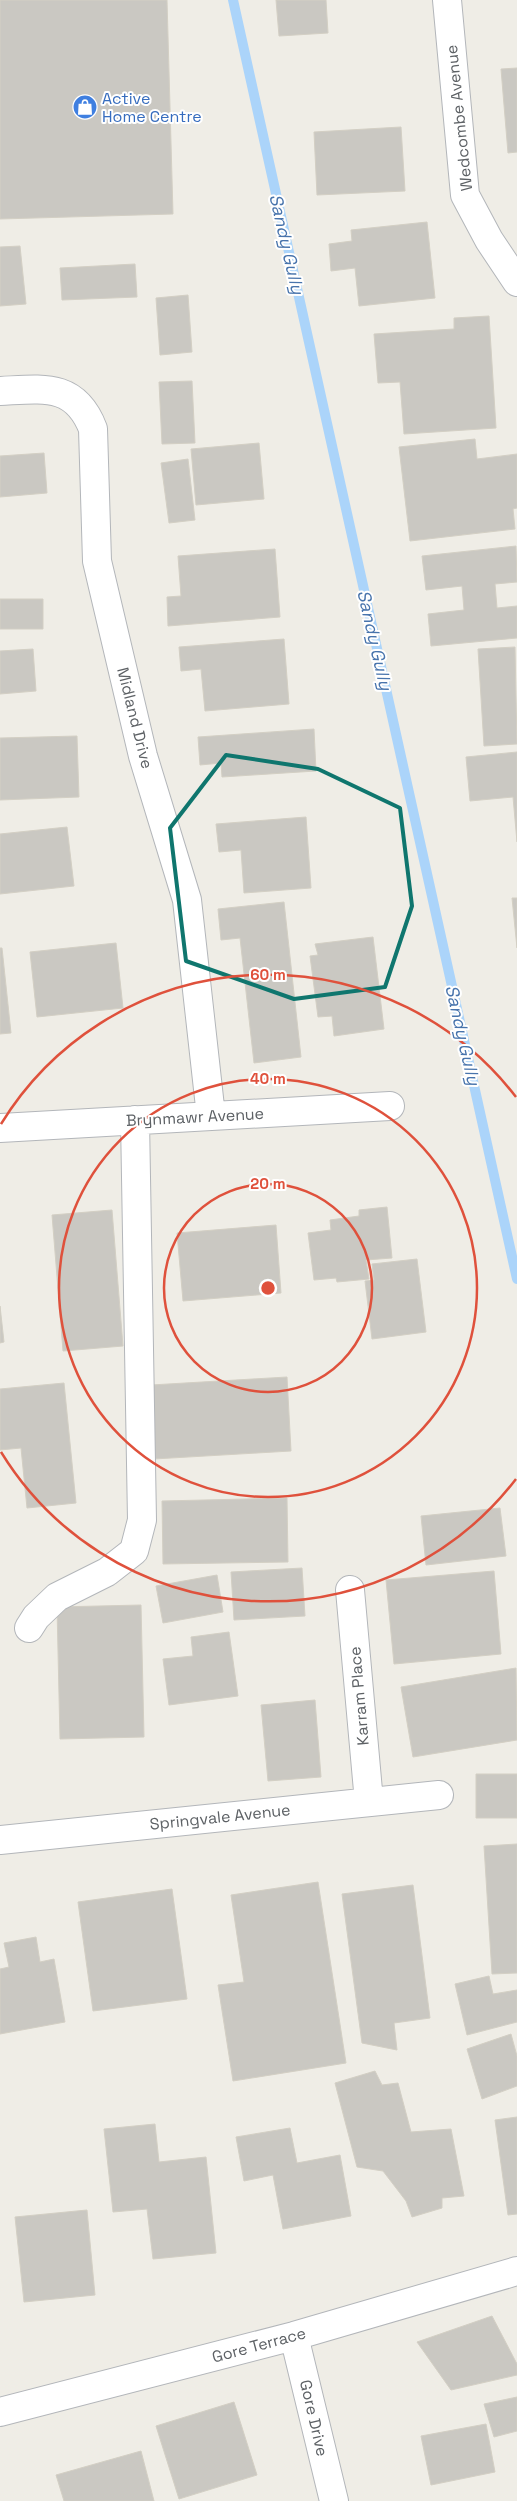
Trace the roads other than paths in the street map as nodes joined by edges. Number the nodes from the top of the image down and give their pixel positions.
1 (447, 0) edge
2 (517, 282) edge
3 (0, 390) edge
4 (390, 1106) dead end
5 (211, 1116) junction
6 (136, 1120) junction
7 (0, 1128) edge
8 (350, 1590) dead end
9 (29, 1628) dead end
10 (440, 1794) dead end
11 (369, 1802) junction
12 (0, 1840) edge
13 (517, 2271) edge
14 (294, 2336) junction
15 (0, 2412) edge
16 (334, 2501) edge

1 - 2 street, Wedcombe Avenue
3 - 5 street, Midland Drive
4 - 5 street, Brynmawr Avenue
5 - 6 street, Brynmawr Avenue
6 - 7 street, Brynmawr Avenue
6 - 9 street
8 - 11 street, Karram Place
10 - 11 street, Springvale Avenue
11 - 12 street, Springvale Avenue
13 - 14 street, Gore Terrace
14 - 15 street, Gore Terrace
14 - 16 street, Gore Drive

